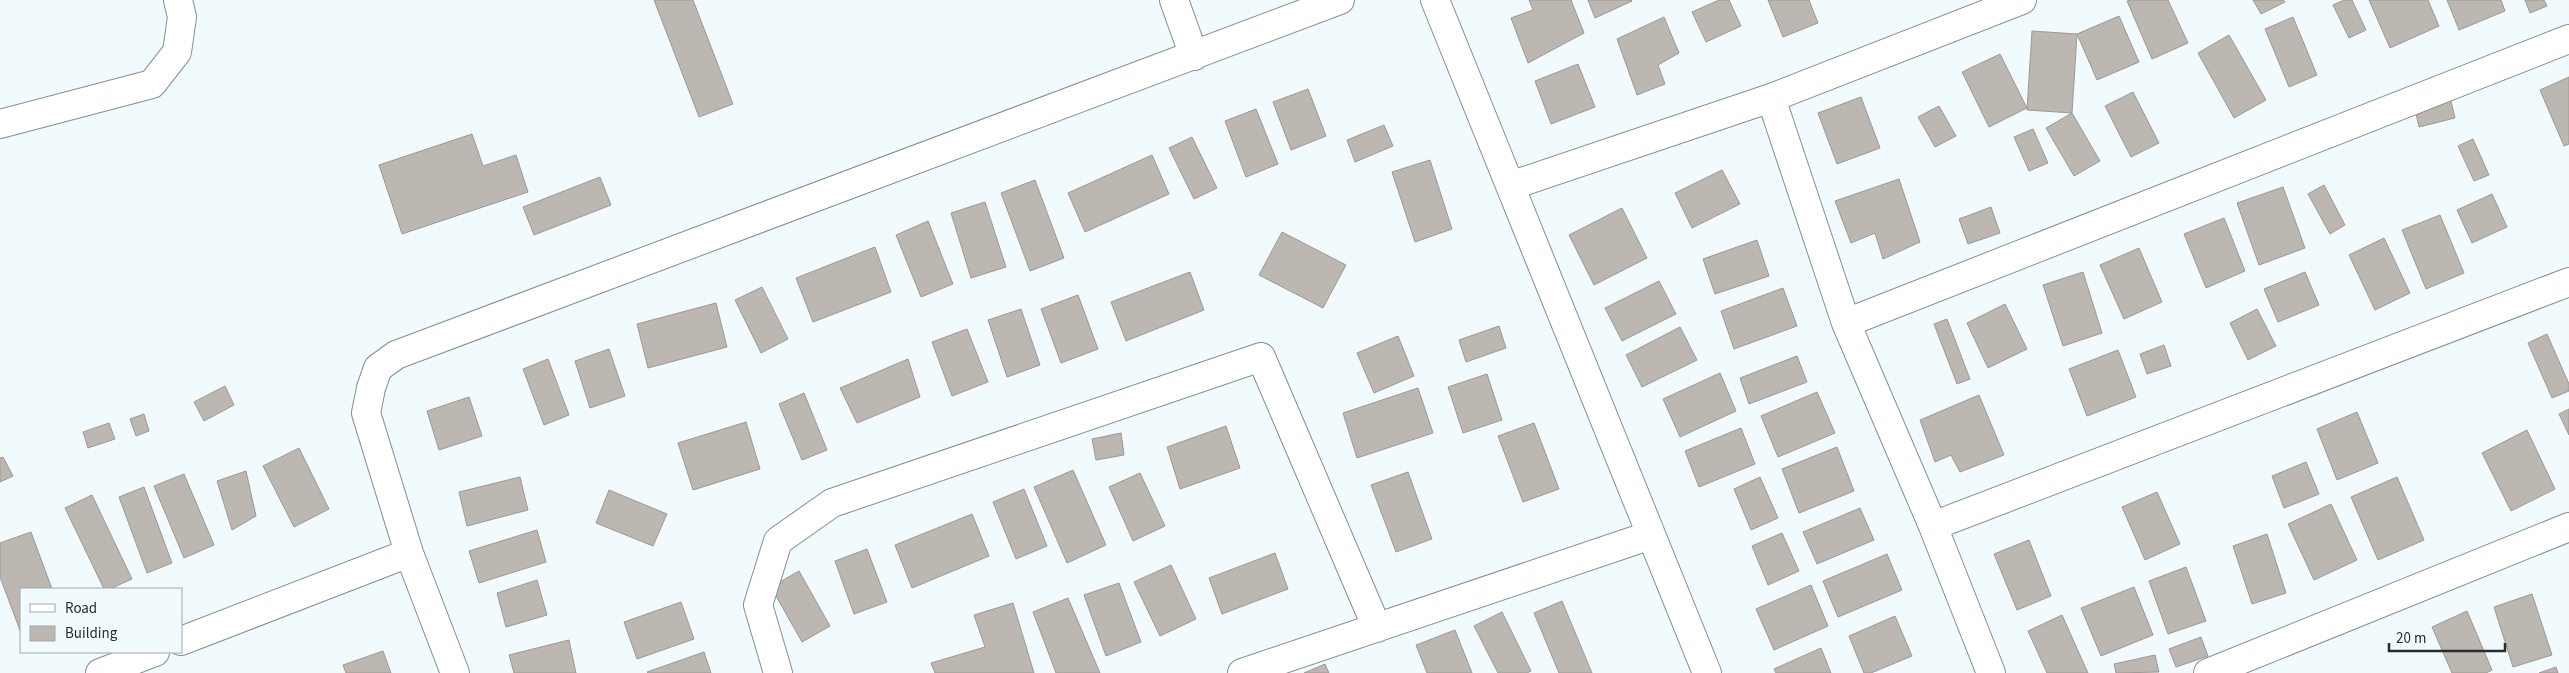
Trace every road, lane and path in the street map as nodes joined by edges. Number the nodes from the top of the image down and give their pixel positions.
1 (178, 0) edge
2 (1174, 0) edge
3 (1340, 0) edge
4 (1435, 0) edge
5 (2022, 0) edge
6 (2569, 39) edge
7 (1194, 56) junction
8 (1771, 98) junction
9 (0, 124) edge
10 (1510, 186) junction
11 (2569, 282) edge
12 (1846, 323) junction
13 (1933, 526) junction
14 (2569, 528) edge
15 (1651, 534) junction
16 (409, 553) junction
17 (1377, 628) junction
18 (182, 642) edge
19 (152, 653) edge
20 (100, 673) edge
21 (455, 673) edge
22 (778, 673) edge
23 (1242, 673) edge
24 (1707, 673) edge
25 (1991, 673) edge
26 (2208, 673) edge

1 - 9 street
2 - 7 street
3 - 7 street
4 - 10 street
5 - 8 street
6 - 12 street
7 - 16 street
8 - 10 street
8 - 12 street
10 - 15 street
11 - 13 street
12 - 13 street
13 - 25 street
14 - 26 street
15 - 17 street
15 - 24 street
16 - 18 street
16 - 21 street
17 - 22 street
17 - 23 street
19 - 20 street

